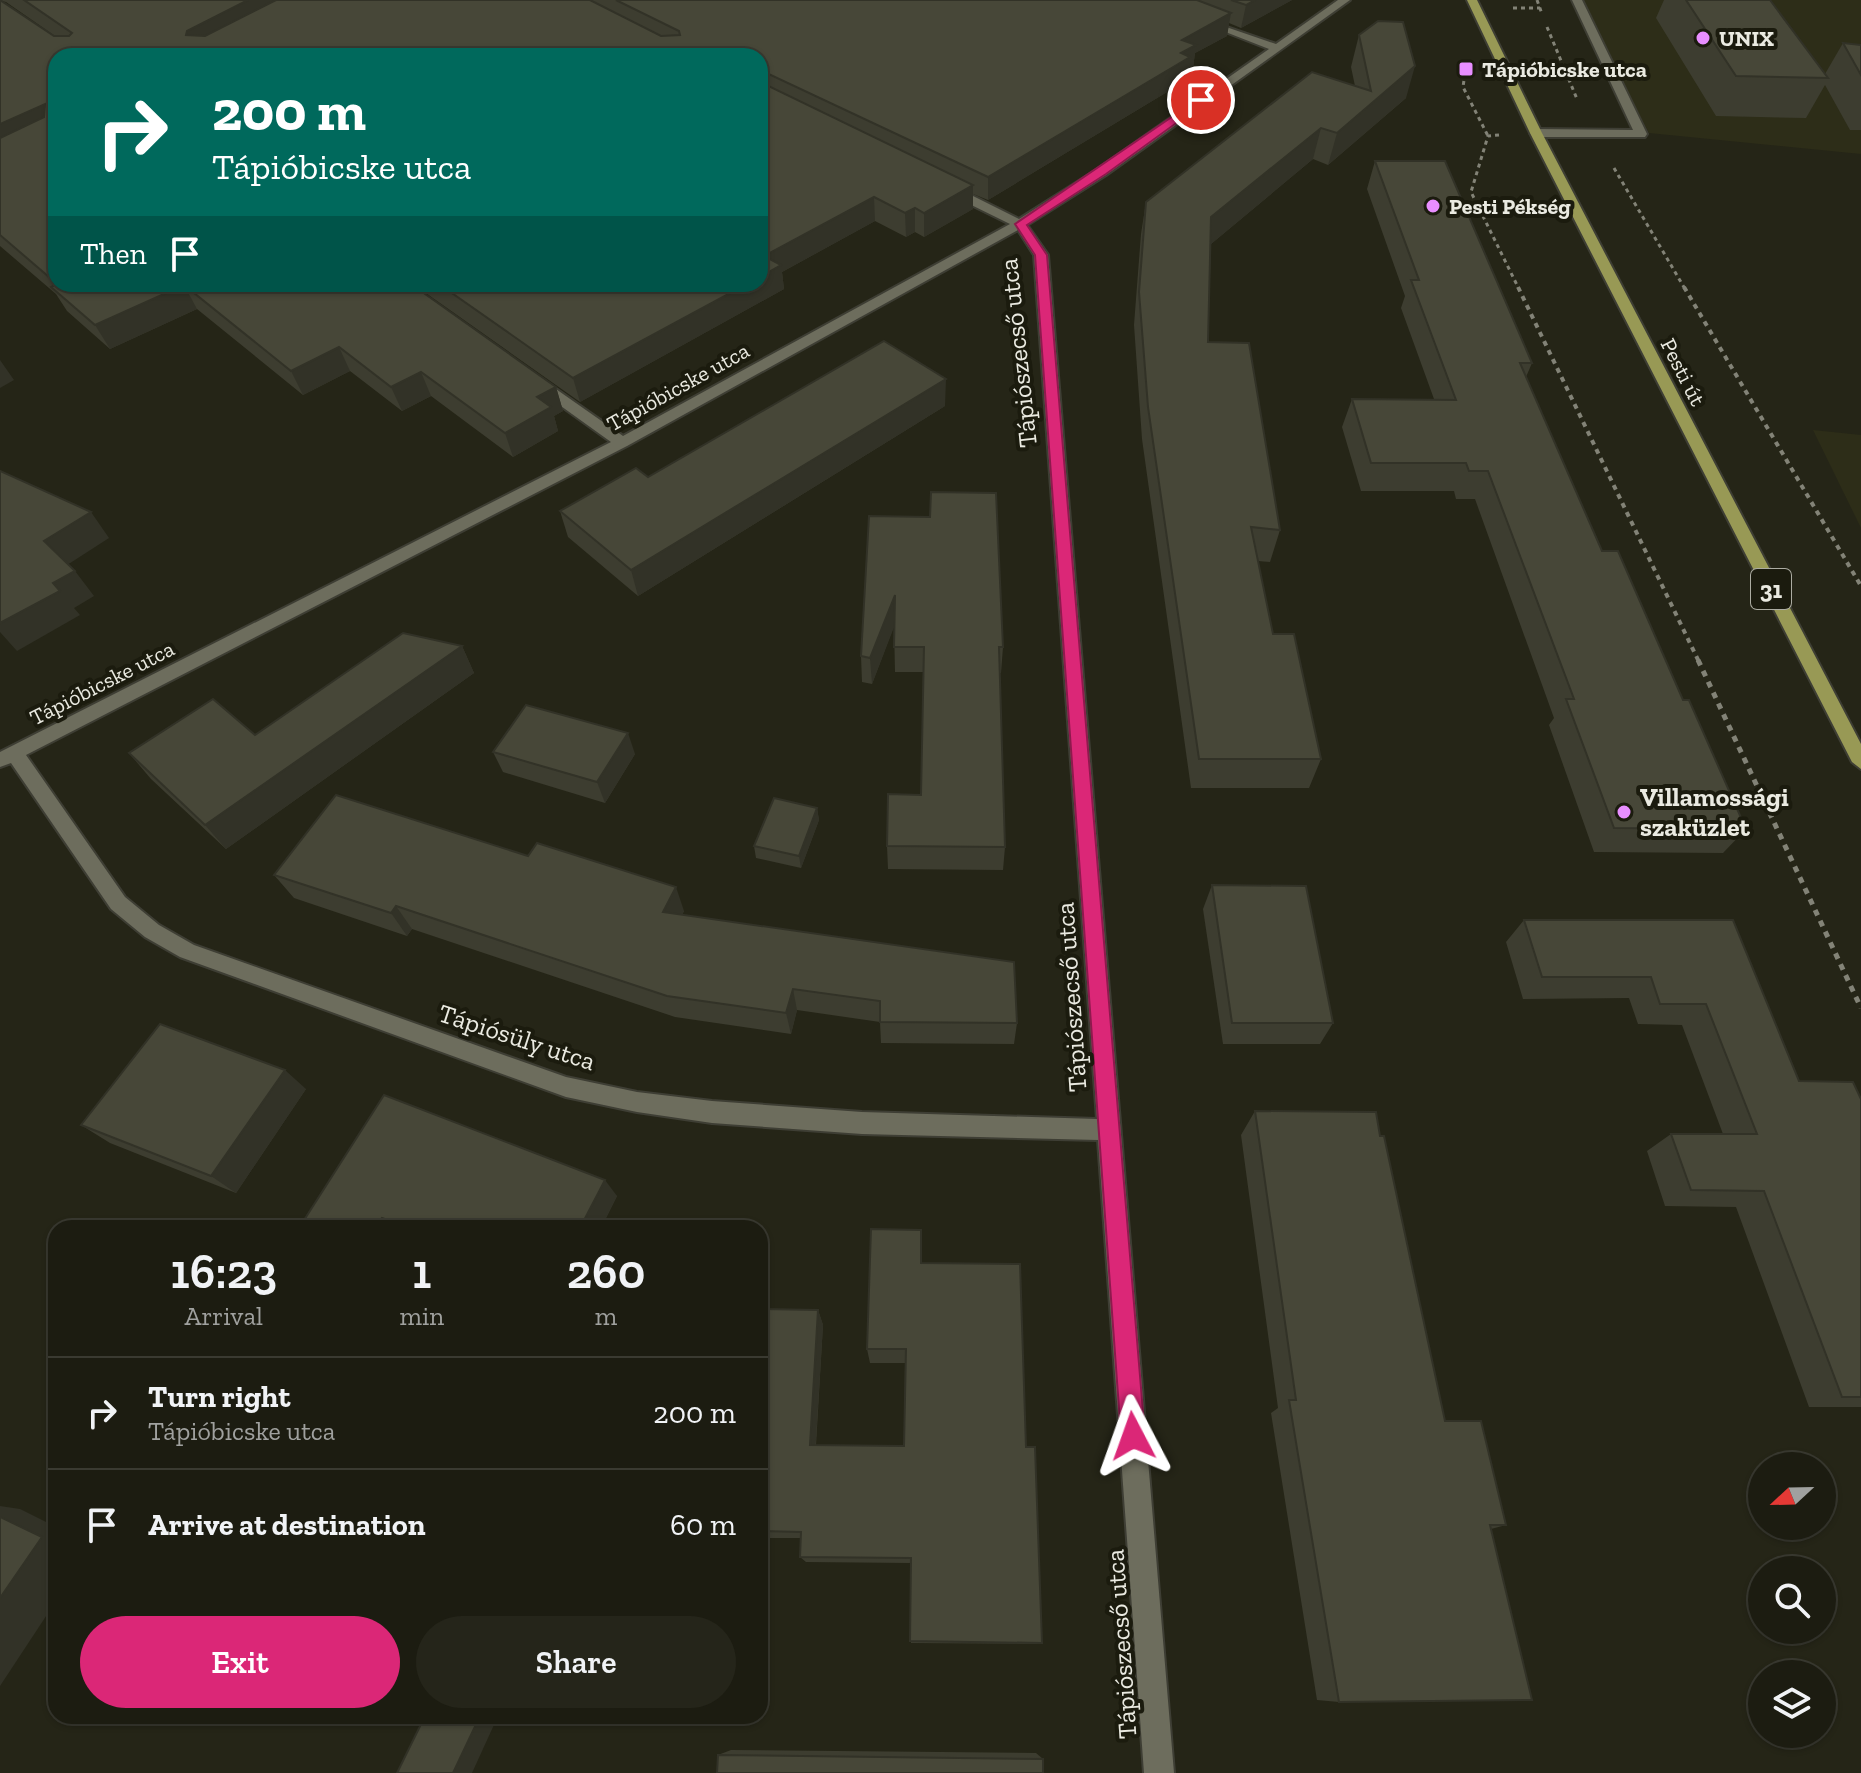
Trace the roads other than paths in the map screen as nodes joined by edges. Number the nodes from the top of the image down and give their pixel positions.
1 (1345, 0) edge
2 (1472, 0) edge
3 (1577, 0) edge
4 (1191, 16) edge
5 (1275, 47) junction
6 (1536, 133) junction
7 (938, 184) edge
8 (1020, 224) junction
9 (523, 372) edge
10 (622, 443) junction
11 (7, 756) edge
12 (1861, 762) edge
13 (1109, 1130) junction
14 (1159, 1773) edge

1 - 5 street, Tápióbicske utca
2 - 6 main road, Pesti út / 31
3 - 6 street
4 - 5 street
5 - 8 street, Tápióbicske utca
6 - 12 main road, Pesti út / 31
7 - 8 street
8 - 10 street, Tápióbicske utca
8 - 13 street, Tápiószecső utca
9 - 10 street
10 - 11 street, Tápióbicske utca
11 - 13 street, Tápiósüly utca
13 - 14 street, Tápiószecső utca

